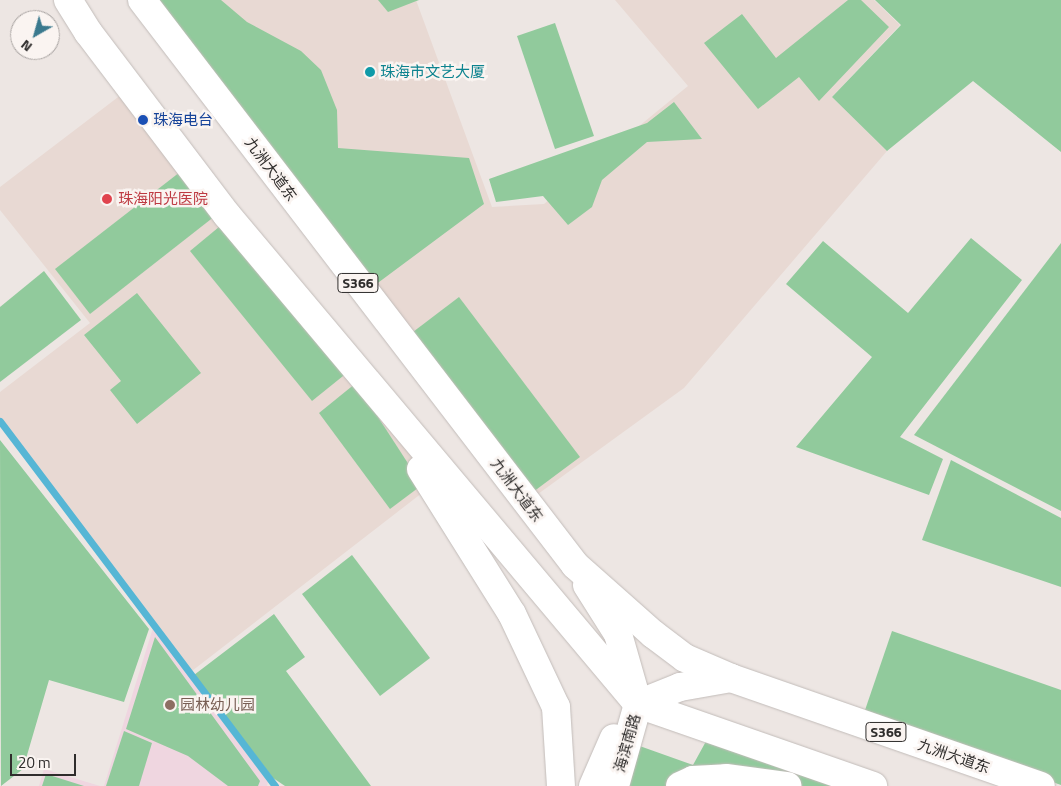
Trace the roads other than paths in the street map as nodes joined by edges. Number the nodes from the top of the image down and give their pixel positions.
1 (68, 0) edge
2 (142, 0) edge
3 (360, 372) junction
4 (575, 565) junction
5 (731, 678) junction
6 (638, 704) junction
7 (561, 786) edge
8 (593, 786) edge
9 (615, 786) edge
10 (680, 786) edge
11 (787, 786) edge
12 (873, 786) edge
13 (1041, 786) edge

1 - 3 main road
2 - 4 main road, 九洲大道东 / S366
3 - 6 main road
3 - 7 main road
4 - 5 main road, 九洲大道东 / S366
4 - 6 main road
5 - 6 main road
5 - 13 main road, 九洲大道东 / S366
6 - 8 main road, 海滨南路
6 - 9 main road, 海滨南路
6 - 12 main road
10 - 11 main road

